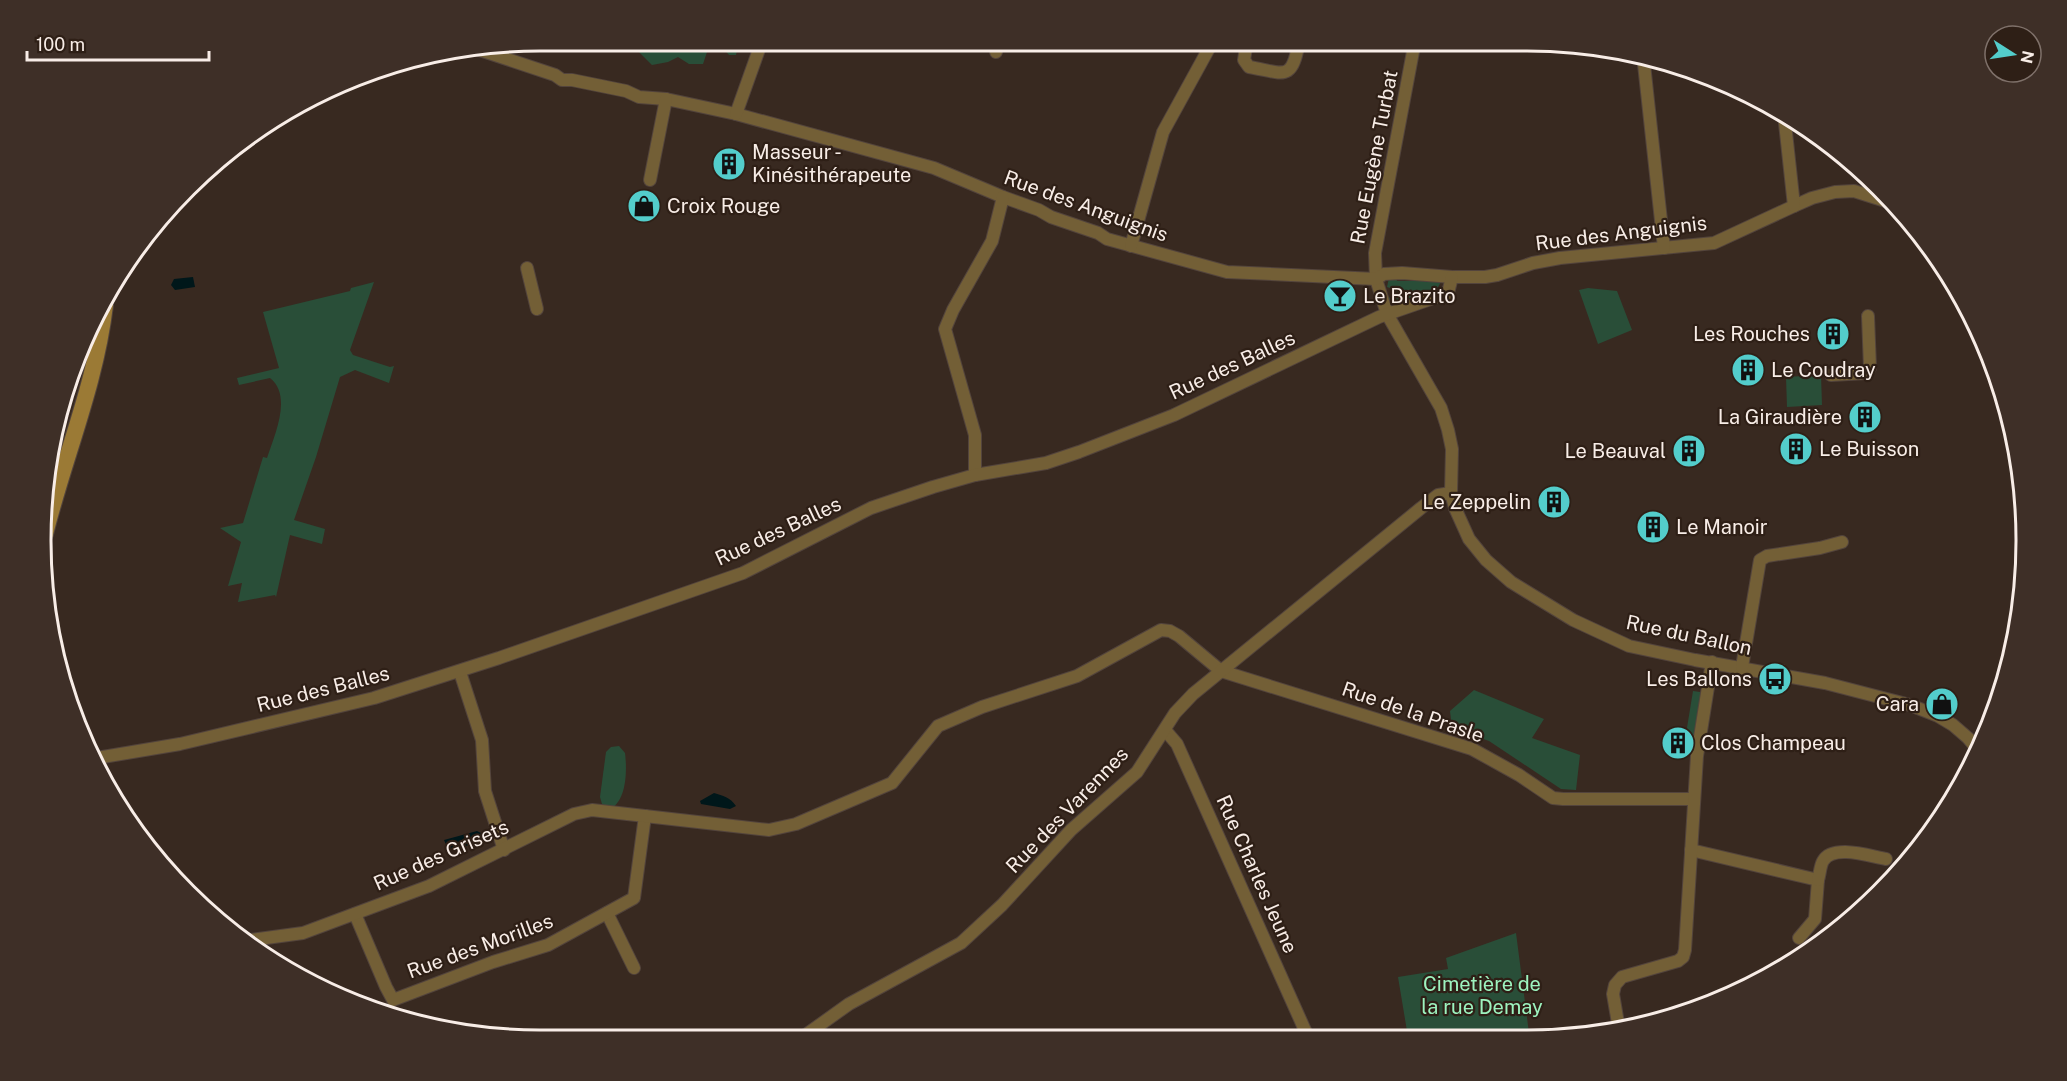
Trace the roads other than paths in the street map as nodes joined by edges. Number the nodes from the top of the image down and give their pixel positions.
1 (758, 51) edge
2 (1208, 51) edge
3 (1245, 51) edge
4 (1297, 51) edge
5 (1413, 51) edge
6 (491, 54) edge
7 (1644, 66) edge
8 (666, 99) junction
9 (736, 114) junction
10 (1785, 125) edge
11 (650, 180) dead end
12 (1003, 197) junction
13 (1877, 198) edge
14 (1794, 206) junction
15 (1131, 246) junction
16 (1664, 248) junction
17 (527, 268) dead end
18 (1452, 277) junction
19 (1376, 279) junction
20 (537, 309) dead end
21 (1387, 314) junction
22 (1868, 316) dead end
23 (103, 320) edge
24 (1831, 375) dead end
25 (975, 475) junction
26 (1451, 493) junction
27 (52, 505) edge
28 (1842, 542) dead end
29 (1712, 662) junction
30 (1742, 667) junction
31 (1221, 671) junction
32 (460, 672) junction
33 (1165, 730) junction
34 (1972, 743) edge
35 (101, 757) edge
36 (1694, 799) junction
37 (645, 816) junction
38 (504, 850) junction
39 (1691, 850) junction
40 (1886, 858) dead end
41 (1818, 880) junction
42 (607, 913) junction
43 (355, 914) junction
44 (1798, 938) dead end
45 (257, 939) edge
46 (634, 969) dead end
47 (1619, 1022) edge
48 (813, 1030) edge
49 (1305, 1030) edge

1 - 9 street
2 - 15 street
3 - 4 street
5 - 19 street, Rue Eugène Turbat
6 - 8 street, Rue des Anguignis
7 - 16 street
8 - 9 street, Rue des Anguignis
8 - 11 street
9 - 12 street, Rue des Anguignis
10 - 14 street
12 - 15 street, Rue des Anguignis
12 - 25 street
13 - 14 street, Rue des Anguignis
14 - 16 street, Rue des Anguignis
15 - 19 street, Rue des Anguignis
16 - 18 street, Rue des Anguignis
17 - 20 street
18 - 19 street, Rue des Anguignis
18 - 21 street, Rue des Balles
19 - 21 street, Rue du Ballon
21 - 25 street, Rue des Balles
21 - 26 street, Rue du Ballon
22 - 24 street
23 - 27 street
25 - 32 street, Rue des Balles
26 - 29 street, Rue du Ballon
26 - 31 street, Rue des Varennes
28 - 30 street
29 - 30 street, Rue du Ballon
29 - 36 street
30 - 34 street, Rue du Ballon
31 - 33 street, Rue des Varennes
31 - 36 street, Rue de la Prasle
31 - 37 street, Rue des Grisets
32 - 35 street, Rue des Balles
32 - 38 street
33 - 48 street, Rue des Varennes
33 - 49 street, Rue Charles Jeune
36 - 39 street
37 - 38 street, Rue des Grisets
37 - 42 street, Rue des Morilles
38 - 43 street, Rue des Grisets
39 - 41 street
39 - 47 street
40 - 41 street
41 - 44 street
42 - 43 street, Rue des Morilles
42 - 46 street
43 - 45 street, Rue des Grisets

